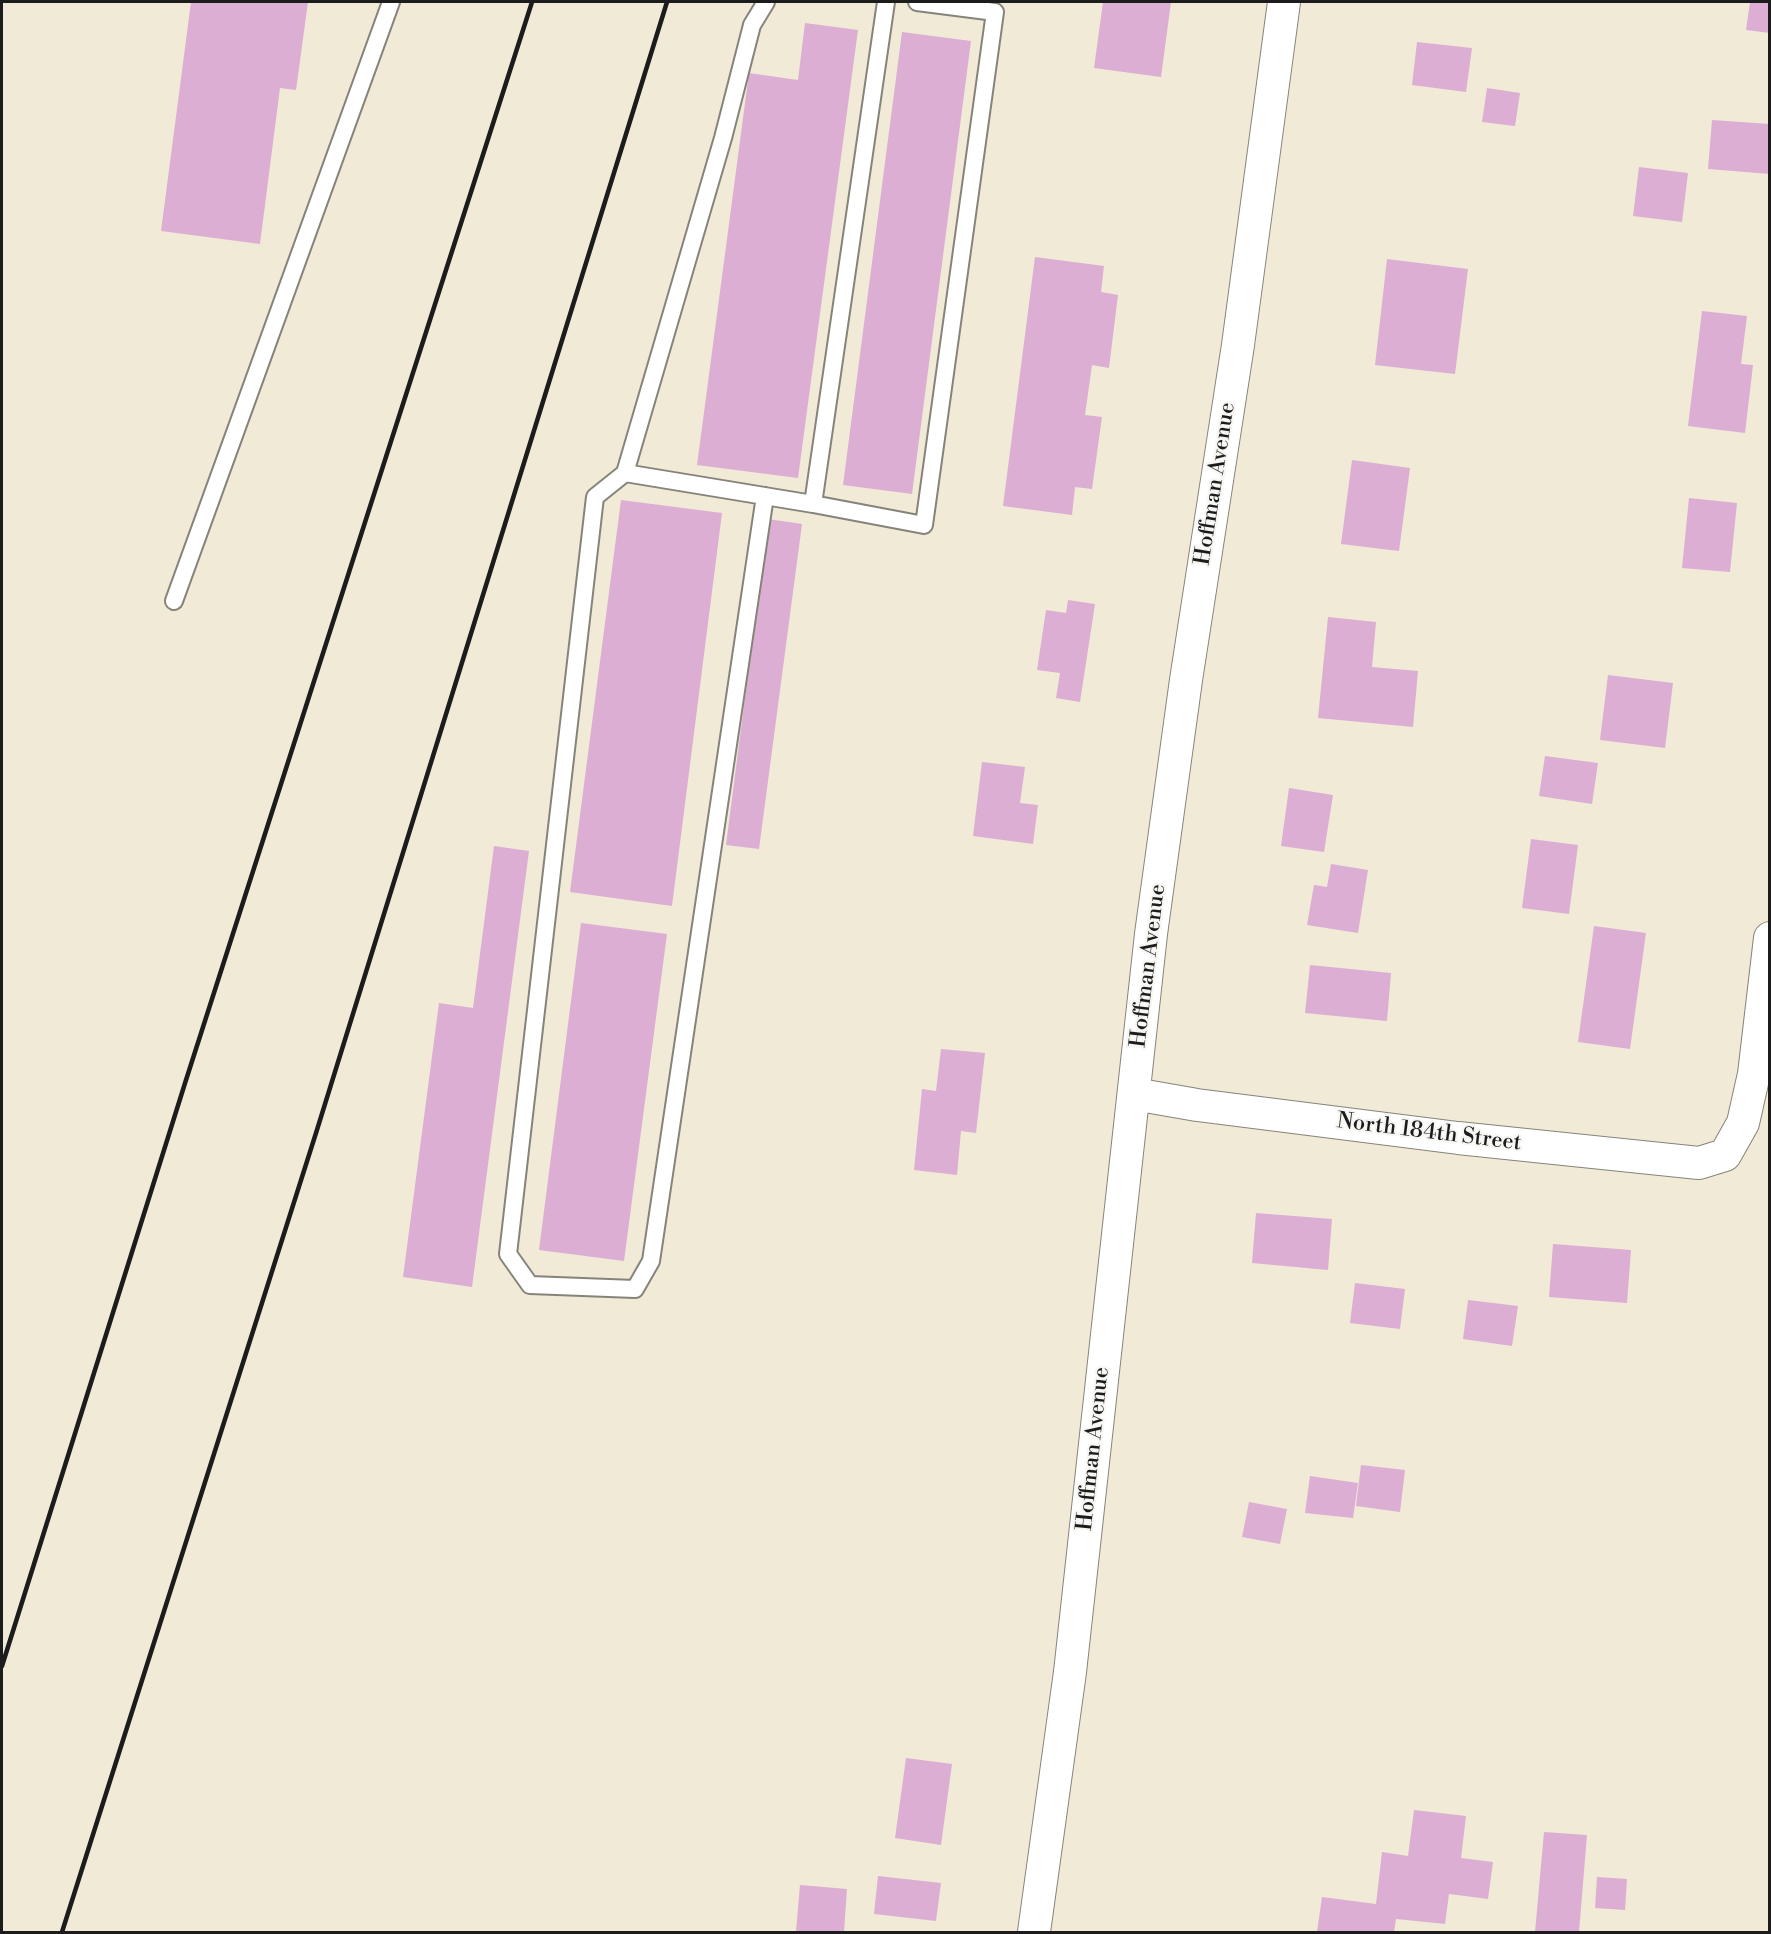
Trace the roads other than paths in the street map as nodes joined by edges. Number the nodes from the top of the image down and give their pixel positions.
1 (391, 2) edge
2 (766, 2) edge
3 (886, 2) edge
4 (917, 2) edge
5 (1284, 2) edge
6 (625, 473) junction
7 (765, 496) junction
8 (813, 504) junction
9 (174, 601) dead end
10 (1770, 938) edge
11 (1134, 1094) junction
12 (1034, 1932) edge

1 - 9 lane
2 - 6 lane
3 - 8 lane
4 - 8 lane
5 - 11 street, Hoffman Avenue
6 - 7 lane
6 - 7 lane
7 - 8 lane
10 - 11 street, North 184th Street
11 - 12 street, Hoffman Avenue

